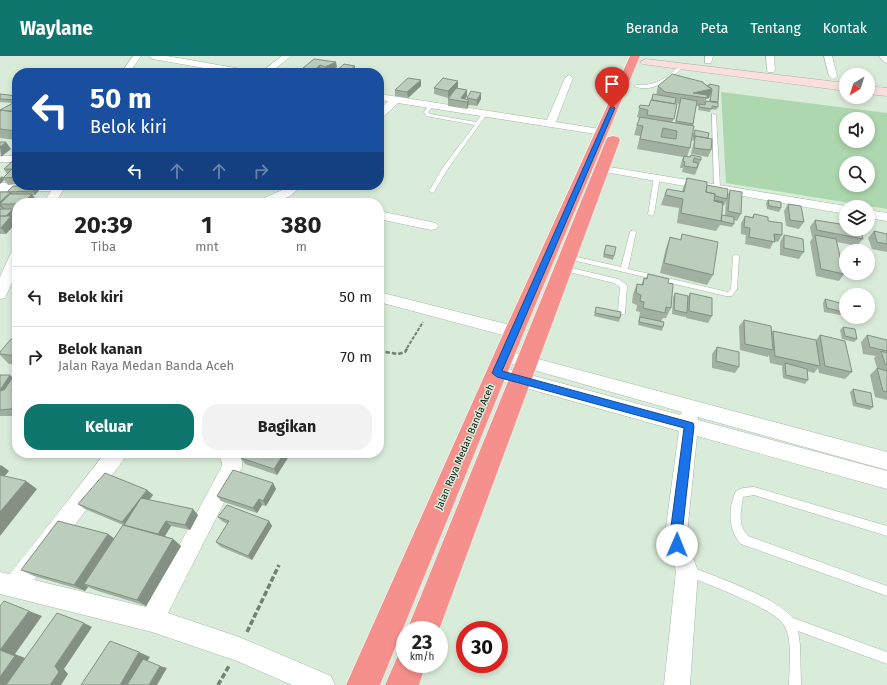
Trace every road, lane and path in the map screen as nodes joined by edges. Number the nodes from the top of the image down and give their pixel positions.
1 (138, 56) edge
2 (153, 56) edge
3 (287, 56) edge
4 (770, 56) edge
5 (828, 56) edge
6 (883, 56) edge
7 (644, 58) edge
8 (887, 60) edge
9 (681, 67) junction
10 (129, 68) edge
11 (219, 68) edge
12 (271, 68) edge
13 (771, 70) dead end
14 (833, 76) dead end
15 (569, 78) dead end
16 (839, 86) edge
17 (631, 89) junction
18 (875, 92) edge
19 (886, 94) edge
20 (384, 98) edge
21 (395, 100) junction
22 (431, 106) junction
23 (384, 110) edge
24 (485, 114) junction
25 (714, 116) dead end
26 (478, 124) junction
27 (550, 125) junction
28 (611, 127) junction
29 (0, 159) edge
30 (12, 159) edge
31 (603, 168) junction
32 (657, 177) junction
33 (0, 187) edge
34 (12, 187) edge
35 (717, 187) junction
36 (290, 190) edge
37 (432, 191) dead end
38 (276, 197) edge
39 (839, 209) edge
40 (651, 214) dead end
41 (875, 215) edge
42 (384, 217) edge
43 (887, 217) edge
44 (431, 226) dead end
45 (633, 232) dead end
46 (736, 256) dead end
47 (566, 262) junction
48 (12, 266) edge
49 (624, 270) junction
50 (0, 294) edge
51 (384, 298) edge
52 (429, 311) junction
53 (622, 312) edge
54 (514, 332) junction
55 (384, 352) edge
56 (500, 364) junction
57 (524, 371) junction
58 (689, 416) junction
59 (113, 458) edge
60 (230, 458) edge
61 (887, 461) edge
62 (887, 480) edge
63 (887, 531) edge
64 (279, 565) dead end
65 (687, 571) junction
66 (7, 585) edge
67 (887, 591) edge
68 (152, 620) junction
69 (427, 621) edge
70 (789, 622) junction
71 (239, 648) junction
72 (887, 658) edge
73 (407, 673) edge
74 (218, 685) edge
75 (322, 685) edge
76 (363, 685) edge
77 (402, 685) edge
78 (677, 685) edge
79 (795, 685) edge

1 - 10 street
2 - 11 street
3 - 12 street
4 - 13 street
5 - 14 street
6 - 8 street
7 - 9 main road
7 - 17 highway, Jalan Raya Medan Banda Aceh
9 - 16 main road
9 - 17 lane
15 - 27 street
17 - 28 highway, Jalan Raya Medan Banda Aceh
18 - 19 main road
20 - 21 street
21 - 22 street
21 - 23 street
22 - 24 street
22 - 26 lane
24 - 26 lane
24 - 27 street
25 - 35 lane
26 - 37 lane
27 - 28 street
28 - 31 highway, Jalan Raya Medan Banda Aceh
28 - 54 highway, Jalan Raya Medan Banda Aceh
29 - 30 street
31 - 32 street
31 - 47 highway, Jalan Raya Medan Banda Aceh
32 - 35 street
32 - 40 lane
33 - 34 street
35 - 39 street
36 - 38 street
41 - 43 street
42 - 44 street
45 - 49 lane
46 - 49 lane
47 - 49 lane
47 - 53 lane
47 - 57 highway, Jalan Raya Medan Banda Aceh
48 - 50 street
51 - 52 street
52 - 54 street
52 - 55 path
54 - 56 highway, Jalan Raya Medan Banda Aceh
56 - 57 street
56 - 76 highway, Jalan Raya Medan Banda Aceh
57 - 58 street
57 - 69 highway, Jalan Raya Medan Banda Aceh
58 - 61 street
58 - 62 street
58 - 65 street
59 - 66 street
60 - 68 street
63 - 67 lane
64 - 71 path
65 - 70 lane
65 - 78 street
66 - 68 street
68 - 71 street
70 - 72 lane
70 - 79 lane
71 - 74 path
71 - 75 street
73 - 77 highway

